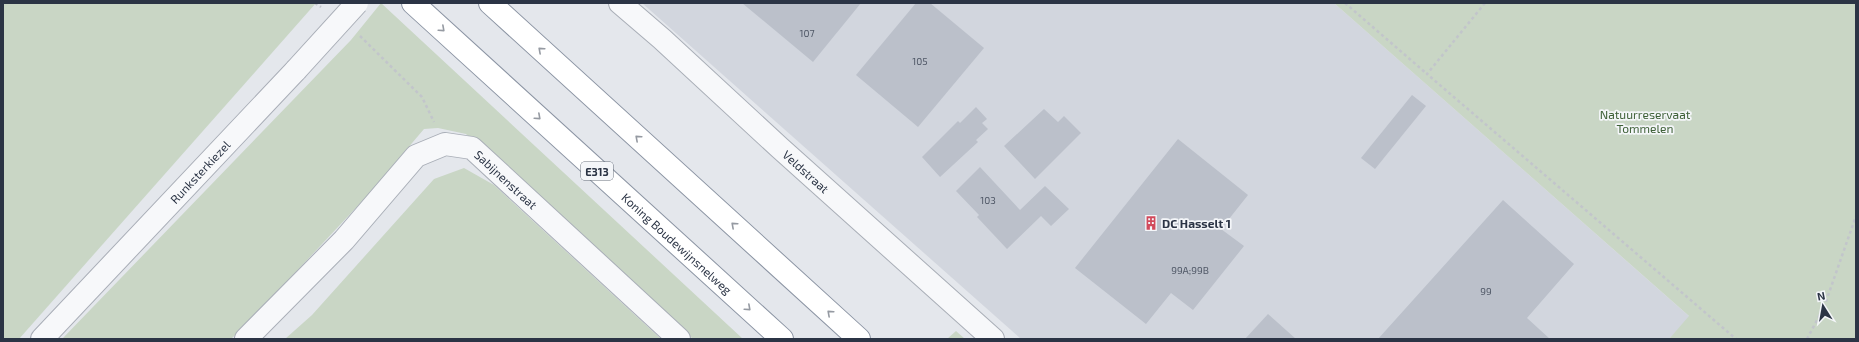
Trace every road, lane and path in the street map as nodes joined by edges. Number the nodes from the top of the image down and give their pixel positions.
1 (315, 3) edge
2 (357, 3) edge
3 (413, 3) edge
4 (490, 3) edge
5 (620, 3) edge
6 (1345, 3) edge
7 (1485, 3) edge
8 (327, 11) dead end
9 (356, 32) dead end
10 (1427, 74) junction
11 (445, 144) junction
12 (1856, 216) edge
13 (42, 339) edge
14 (246, 339) edge
15 (679, 339) edge
16 (782, 339) edge
17 (859, 339) edge
18 (993, 339) edge
19 (1736, 339) edge
20 (1807, 339) edge

1 - 8 path
2 - 13 street, Runksterkiezel, bridge
3 -> 16 highway, Koning Boudewijnsnelweg / E313
17 -> 4 highway
5 - 18 street, Veldstraat
6 - 10 path
7 - 10 path
9 - 11 path
10 - 19 path
11 - 14 street
11 - 15 street, Sabijnenstraat
12 - 20 path

